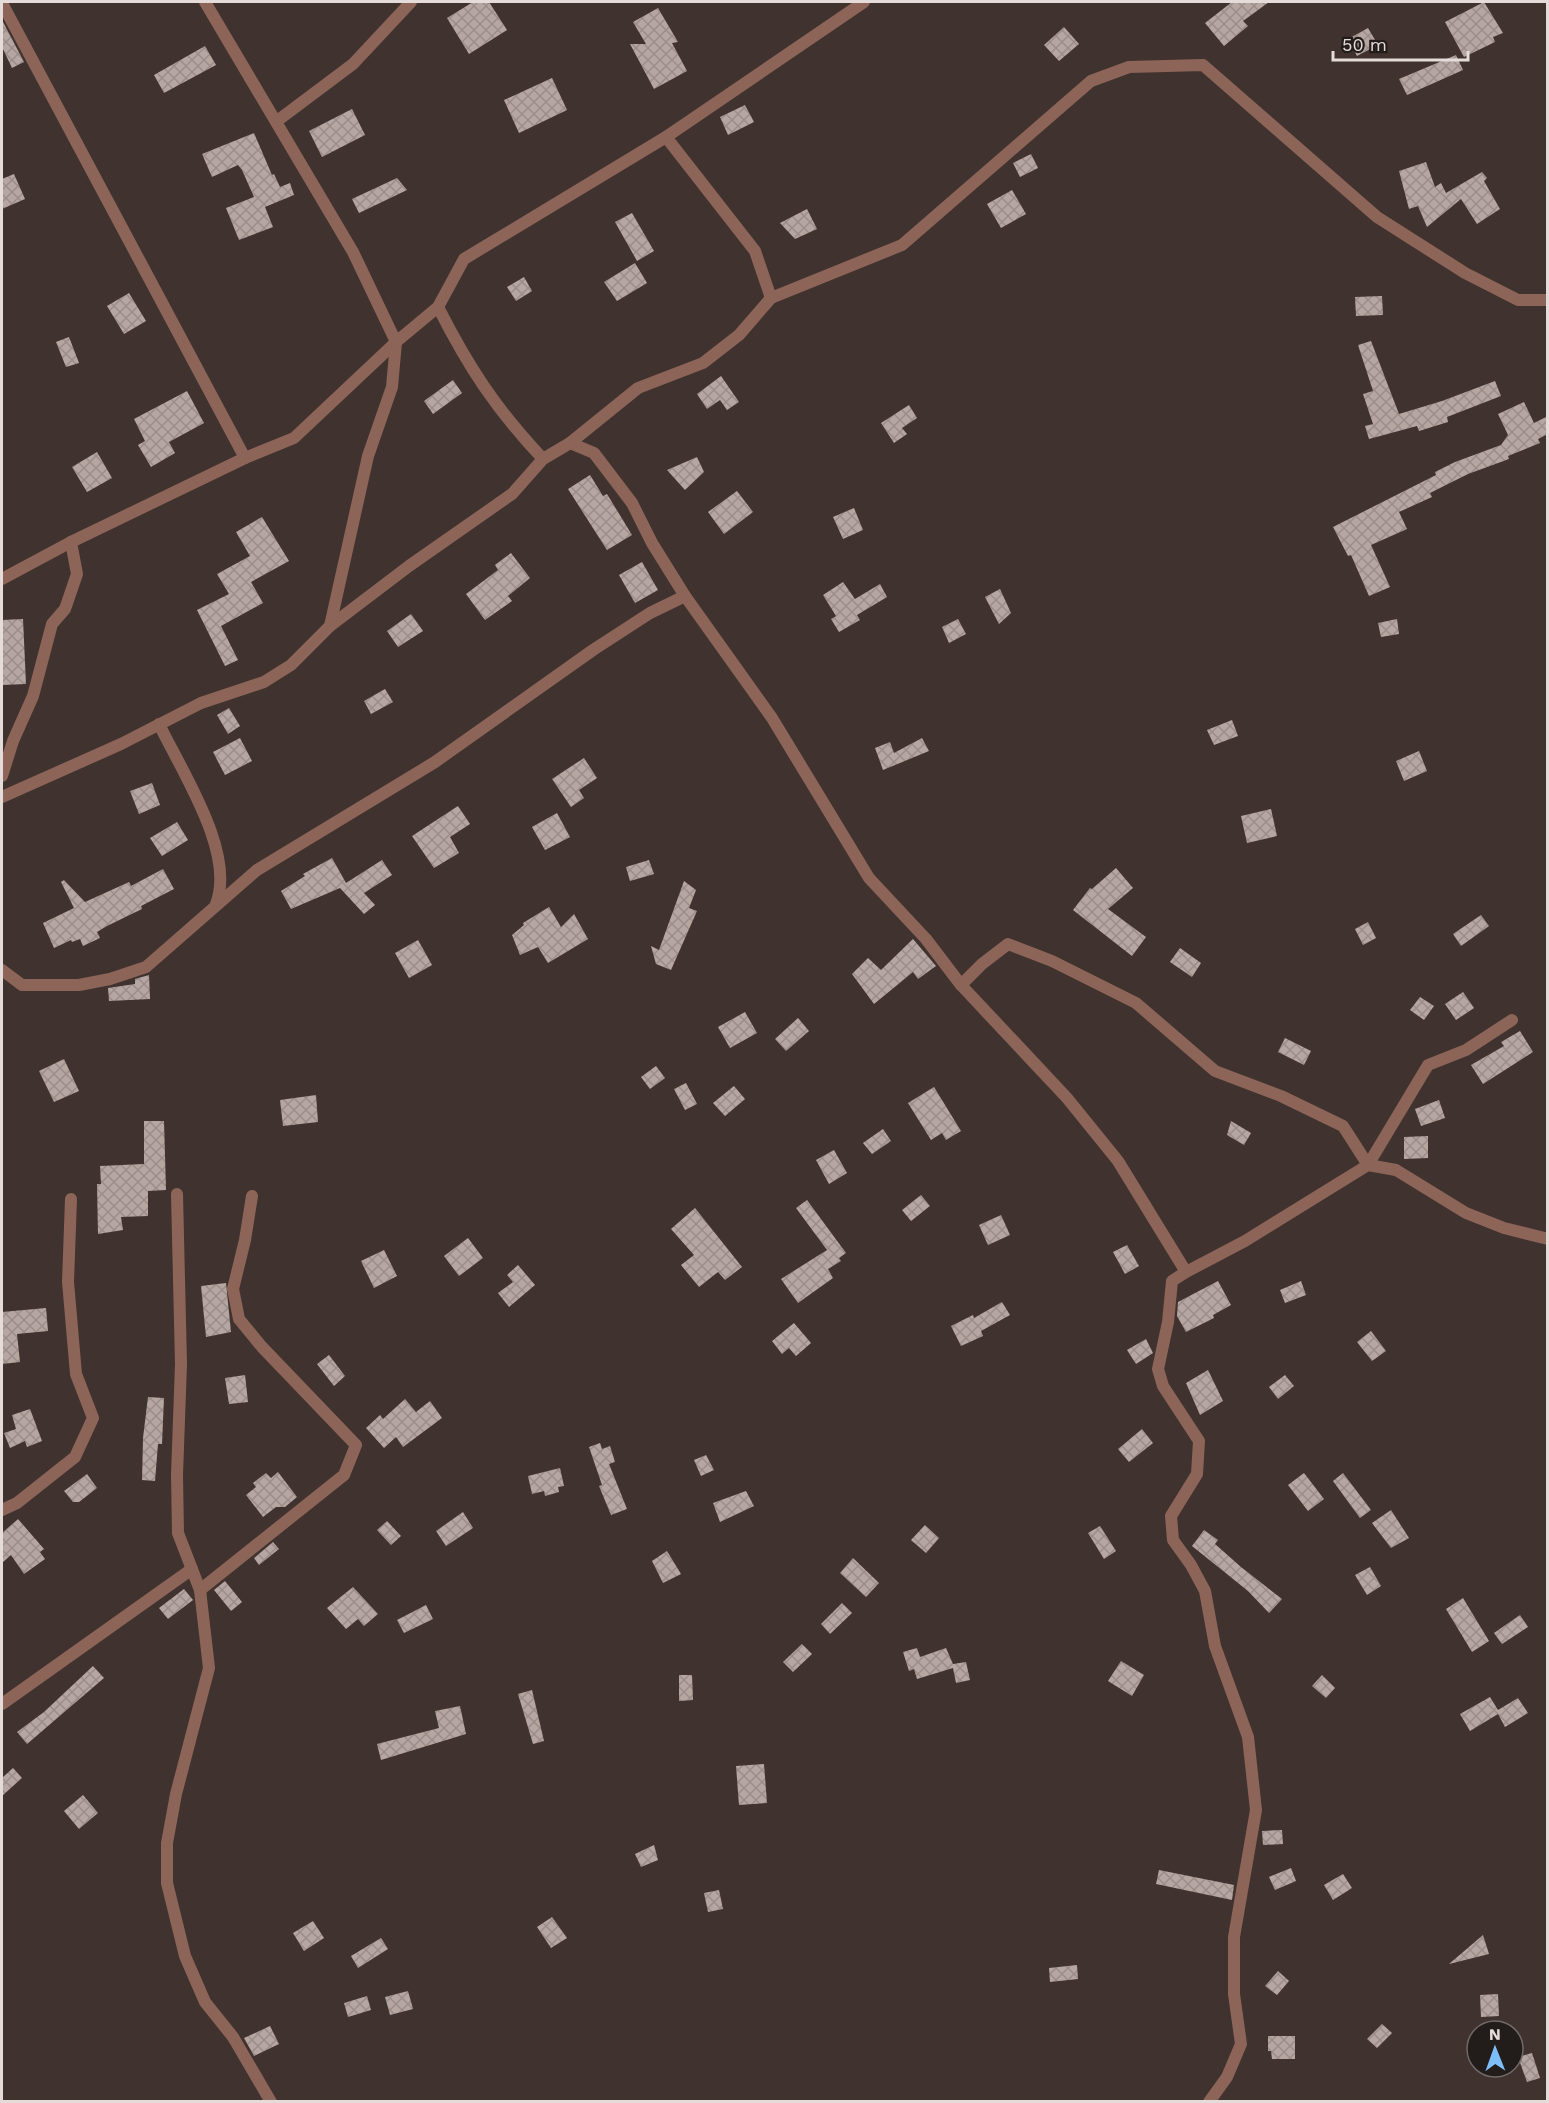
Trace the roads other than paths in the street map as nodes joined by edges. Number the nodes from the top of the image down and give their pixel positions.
1 (206, 2) edge
2 (411, 2) edge
3 (864, 2) edge
4 (2, 3) edge
5 (277, 121) junction
6 (666, 137) junction
7 (771, 298) junction
8 (1548, 300) edge
9 (438, 307) junction
10 (396, 342) junction
11 (570, 443) junction
12 (245, 458) junction
13 (543, 459) junction
14 (71, 542) junction
15 (2, 579) edge
16 (685, 596) junction
17 (330, 626) junction
18 (159, 724) junction
19 (2, 776) edge
20 (2, 797) edge
21 (215, 905) junction
22 (2, 970) edge
23 (961, 985) junction
24 (1512, 1020) dead end
25 (1368, 1165) junction
26 (177, 1194) dead end
27 (252, 1196) dead end
28 (71, 1198) dead end
29 (1548, 1239) edge
30 (1186, 1272) junction
31 (2, 1510) edge
32 (192, 1569) junction
33 (200, 1590) junction
34 (2, 1704) edge
35 (271, 2102) edge
36 (1209, 2102) edge

1 - 5 street
2 - 5 street
3 - 6 street
4 - 12 street
5 - 10 street
6 - 7 street
6 - 9 street
7 - 8 street
7 - 11 street
9 - 10 street
9 - 13 street
10 - 12 street
10 - 17 street
11 - 13 street
11 - 16 street
12 - 14 street
13 - 17 street
14 - 15 street
14 - 19 street
16 - 21 street
16 - 23 street
17 - 18 street
18 - 20 street
18 - 21 street
21 - 22 street
23 - 25 street
23 - 30 street
24 - 25 street
25 - 29 street
25 - 30 street
26 - 32 street
27 - 33 street
28 - 31 street
30 - 36 street
32 - 33 street
32 - 34 street
33 - 35 street

